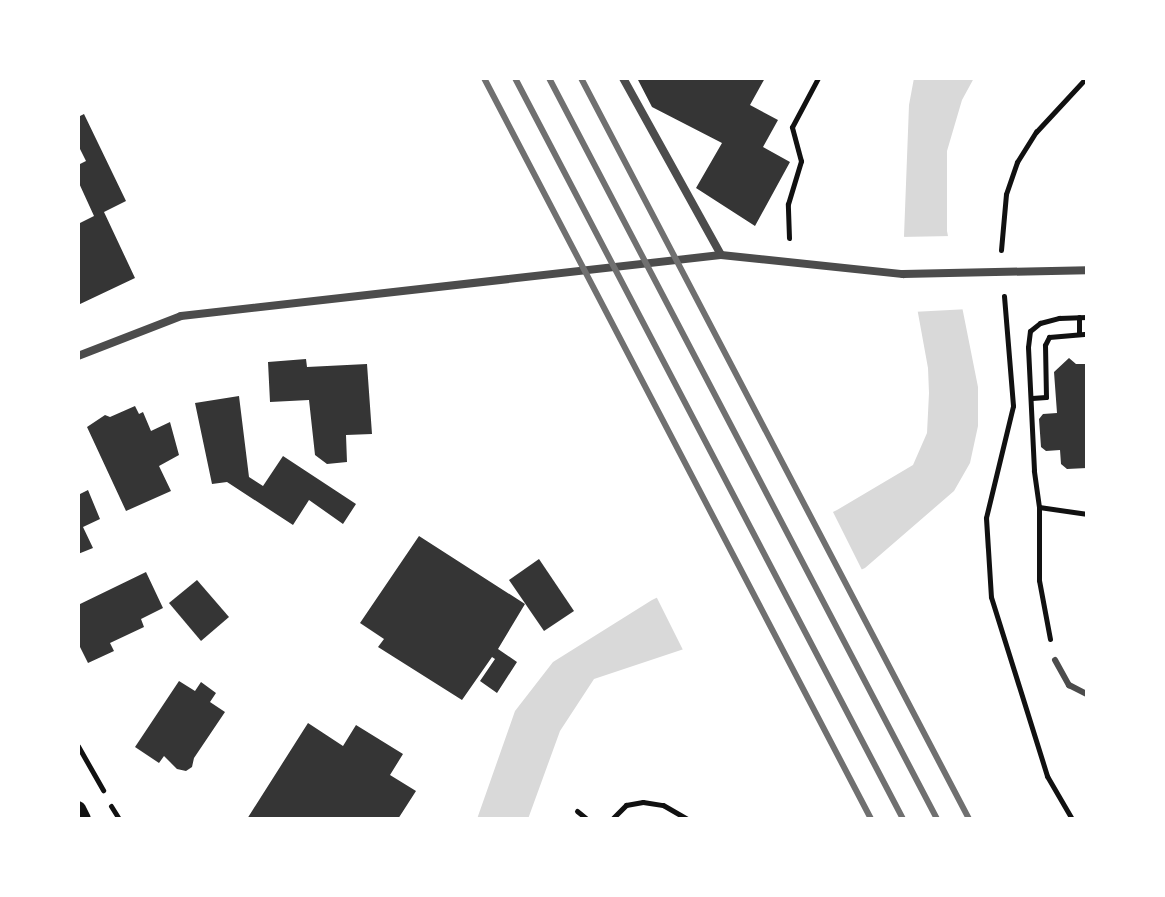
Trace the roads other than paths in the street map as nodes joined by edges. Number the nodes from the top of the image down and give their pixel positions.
1 (623, 78) edge
2 (721, 255) junction
3 (1087, 270) edge
4 (78, 356) edge
5 (1055, 660) road end
6 (1087, 694) edge
7 (78, 809) edge
8 (83, 819) edge

1 - 2 street
2 - 3 street
2 - 4 street
5 - 6 lane
7 - 8 main road

